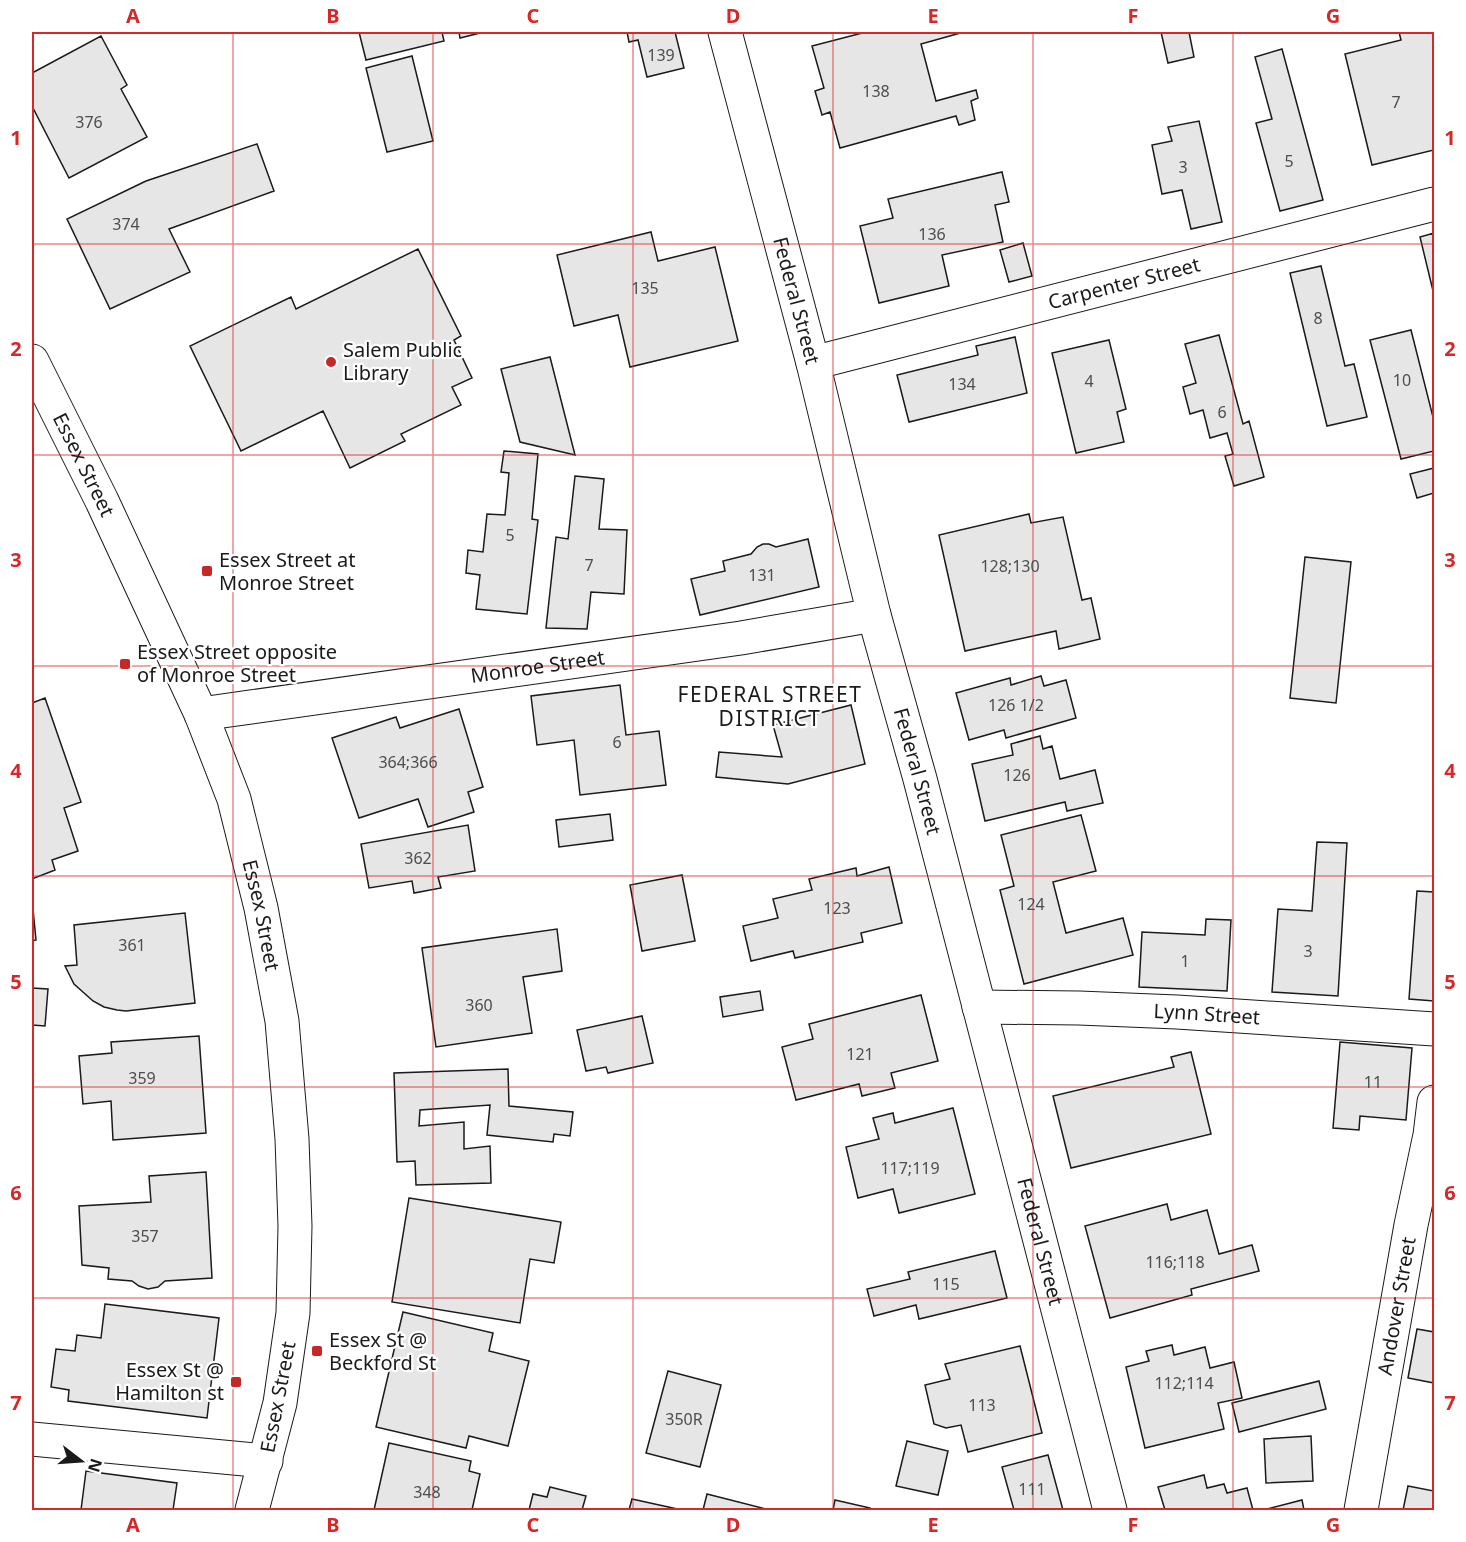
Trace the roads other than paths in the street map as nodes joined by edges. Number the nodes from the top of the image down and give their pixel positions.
1 (725, 32) edge
2 (1434, 204) edge
3 (32, 361) edge
4 (813, 363) junction
5 (874, 615) junction
6 (201, 714) junction
7 (979, 1006) junction
8 (1434, 1029) edge
9 (1434, 1102) edge
10 (32, 1439) edge
11 (266, 1461) junction
12 (252, 1510) edge
13 (1110, 1510) edge
14 (1361, 1510) edge

1 - 4 street, Federal Street
2 - 4 street, Carpenter Street
3 - 6 street, Essex Street
4 - 5 street, Federal Street
5 - 6 street, Monroe Street
5 - 7 street, Federal Street
6 - 11 street, Essex Street
7 - 8 street, Lynn Street
7 - 13 street, Federal Street
9 - 14 street, Andover Street
10 - 11 street
11 - 12 street, Essex Street

